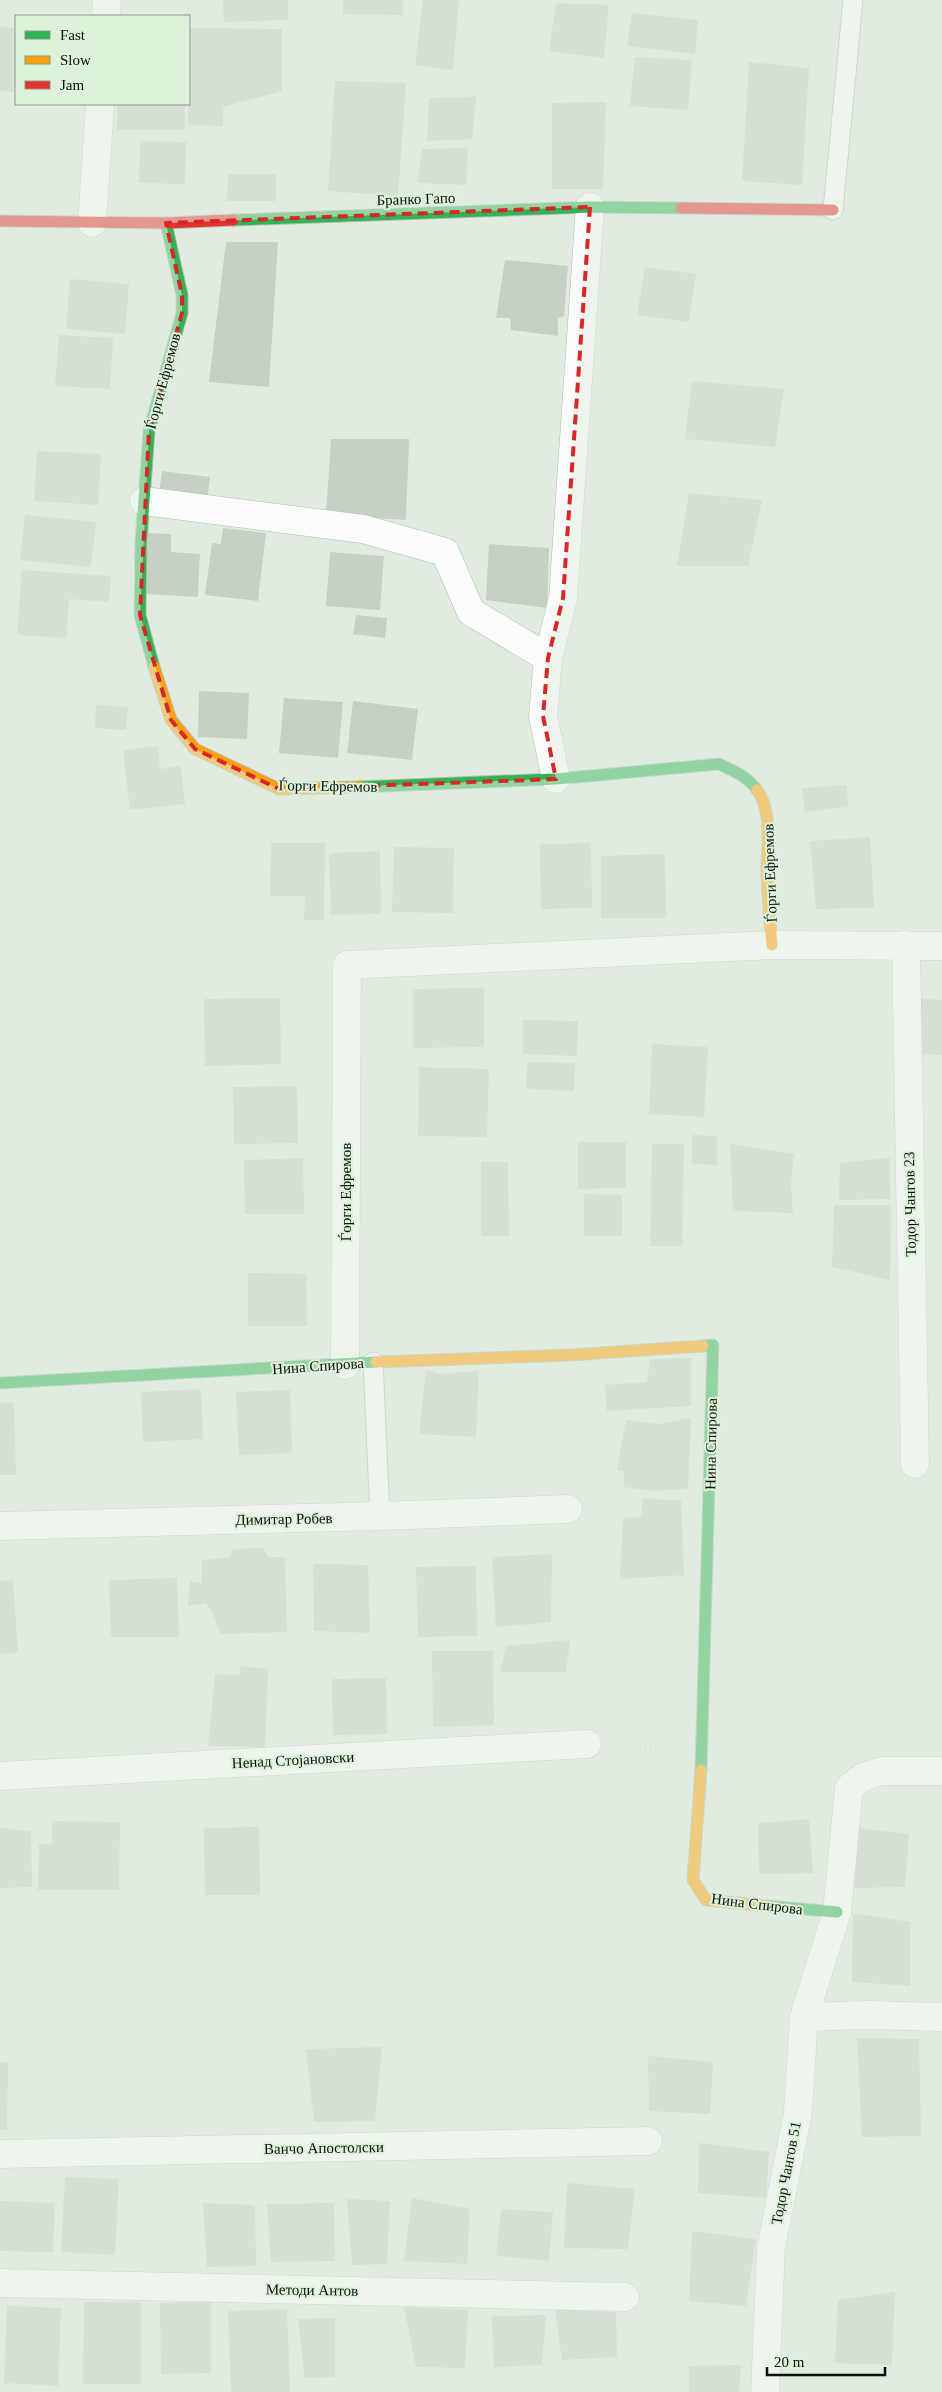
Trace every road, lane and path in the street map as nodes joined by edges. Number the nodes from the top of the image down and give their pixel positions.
1 (106, 0) edge
2 (853, 0) edge
3 (106, 15) edge
4 (100, 105) edge
5 (590, 207) junction
6 (832, 210) joint
7 (0, 221) edge
8 (92, 223) junction
9 (166, 223) junction
10 (144, 501) junction
11 (548, 658) junction
12 (556, 780) junction
13 (772, 945) junction
14 (906, 945) junction
15 (942, 946) edge
16 (373, 1362) junction
17 (345, 1365) junction
18 (0, 1383) edge
19 (915, 1464) dead end
20 (568, 1509) dead end
21 (380, 1516) junction
22 (0, 1526) edge
23 (587, 1744) joint
24 (702, 1753) junction
25 (942, 1771) edge
26 (0, 1776) edge
27 (837, 1912) junction
28 (804, 2017) junction
29 (942, 2017) edge
30 (648, 2140) dead end
31 (0, 2154) edge
32 (0, 2282) edge
33 (625, 2297) dead end
34 (765, 2392) edge

1 - 3 street
2 - 6 lane
4 - 8 street
5 - 6 street, Бранко Гапо
5 - 9 street, Бранко Гапо
5 - 11 street
7 - 8 street, Бранко Гапо
8 - 9 street, Бранко Гапо
9 - 10 street, Ѓорги Ефремов
10 - 11 street
10 - 12 street, Ѓорги Ефремов
11 - 12 street
12 - 13 street, Ѓорги Ефремов
13 - 14 street, Ѓорги Ефремов
13 - 17 street, Ѓорги Ефремов
14 - 15 street, Ѓорги Ефремов
14 - 19 street, Тодор Чангов 23
16 - 17 street, Нина Спирова
16 - 21 lane
16 - 24 street, Нина Спирова
17 - 18 street, Нина Спирова
20 - 21 street, Димитар Робев
21 - 22 street, Димитар Робев
23 - 24 path
23 - 26 street, Ненад Стојановски
24 - 27 street, Нина Спирова
25 - 27 street
27 - 28 street, Тодор Чангов 51
28 - 29 street
28 - 34 street, Тодор Чангов 51
30 - 31 street, Ванчо Апостолски
32 - 33 street, Методи Антов

